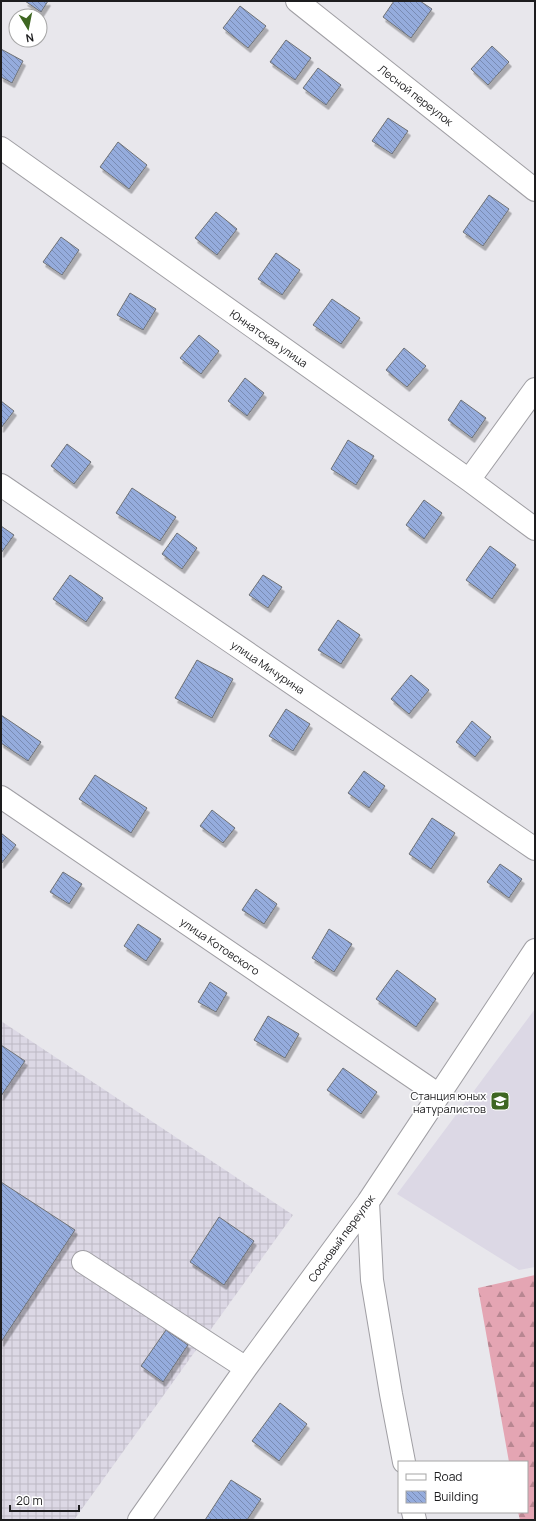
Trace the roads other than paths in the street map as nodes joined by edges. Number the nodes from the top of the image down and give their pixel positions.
1 (297, 1) edge
2 (1, 148) edge
3 (535, 190) edge
4 (535, 389) edge
5 (469, 480) junction
6 (1, 485) edge
7 (535, 529) edge
8 (1, 797) edge
9 (535, 849) edge
10 (535, 950) edge
11 (439, 1095) junction
12 (368, 1202) junction
13 (83, 1262) dead end
14 (246, 1368) junction
15 (404, 1461) edge
16 (139, 1520) edge

1 - 3 street, Лесной переулок
2 - 5 street, Юннатская улица
4 - 5 street
5 - 7 street, Юннатская улица
6 - 9 street, улица Мичурина
8 - 11 street, улица Котовского
10 - 11 street, Сосновый переулок
11 - 12 street, Сосновый переулок
12 - 14 street, Сосновый переулок
12 - 15 street
13 - 14 street
14 - 16 street, Сосновый переулок

